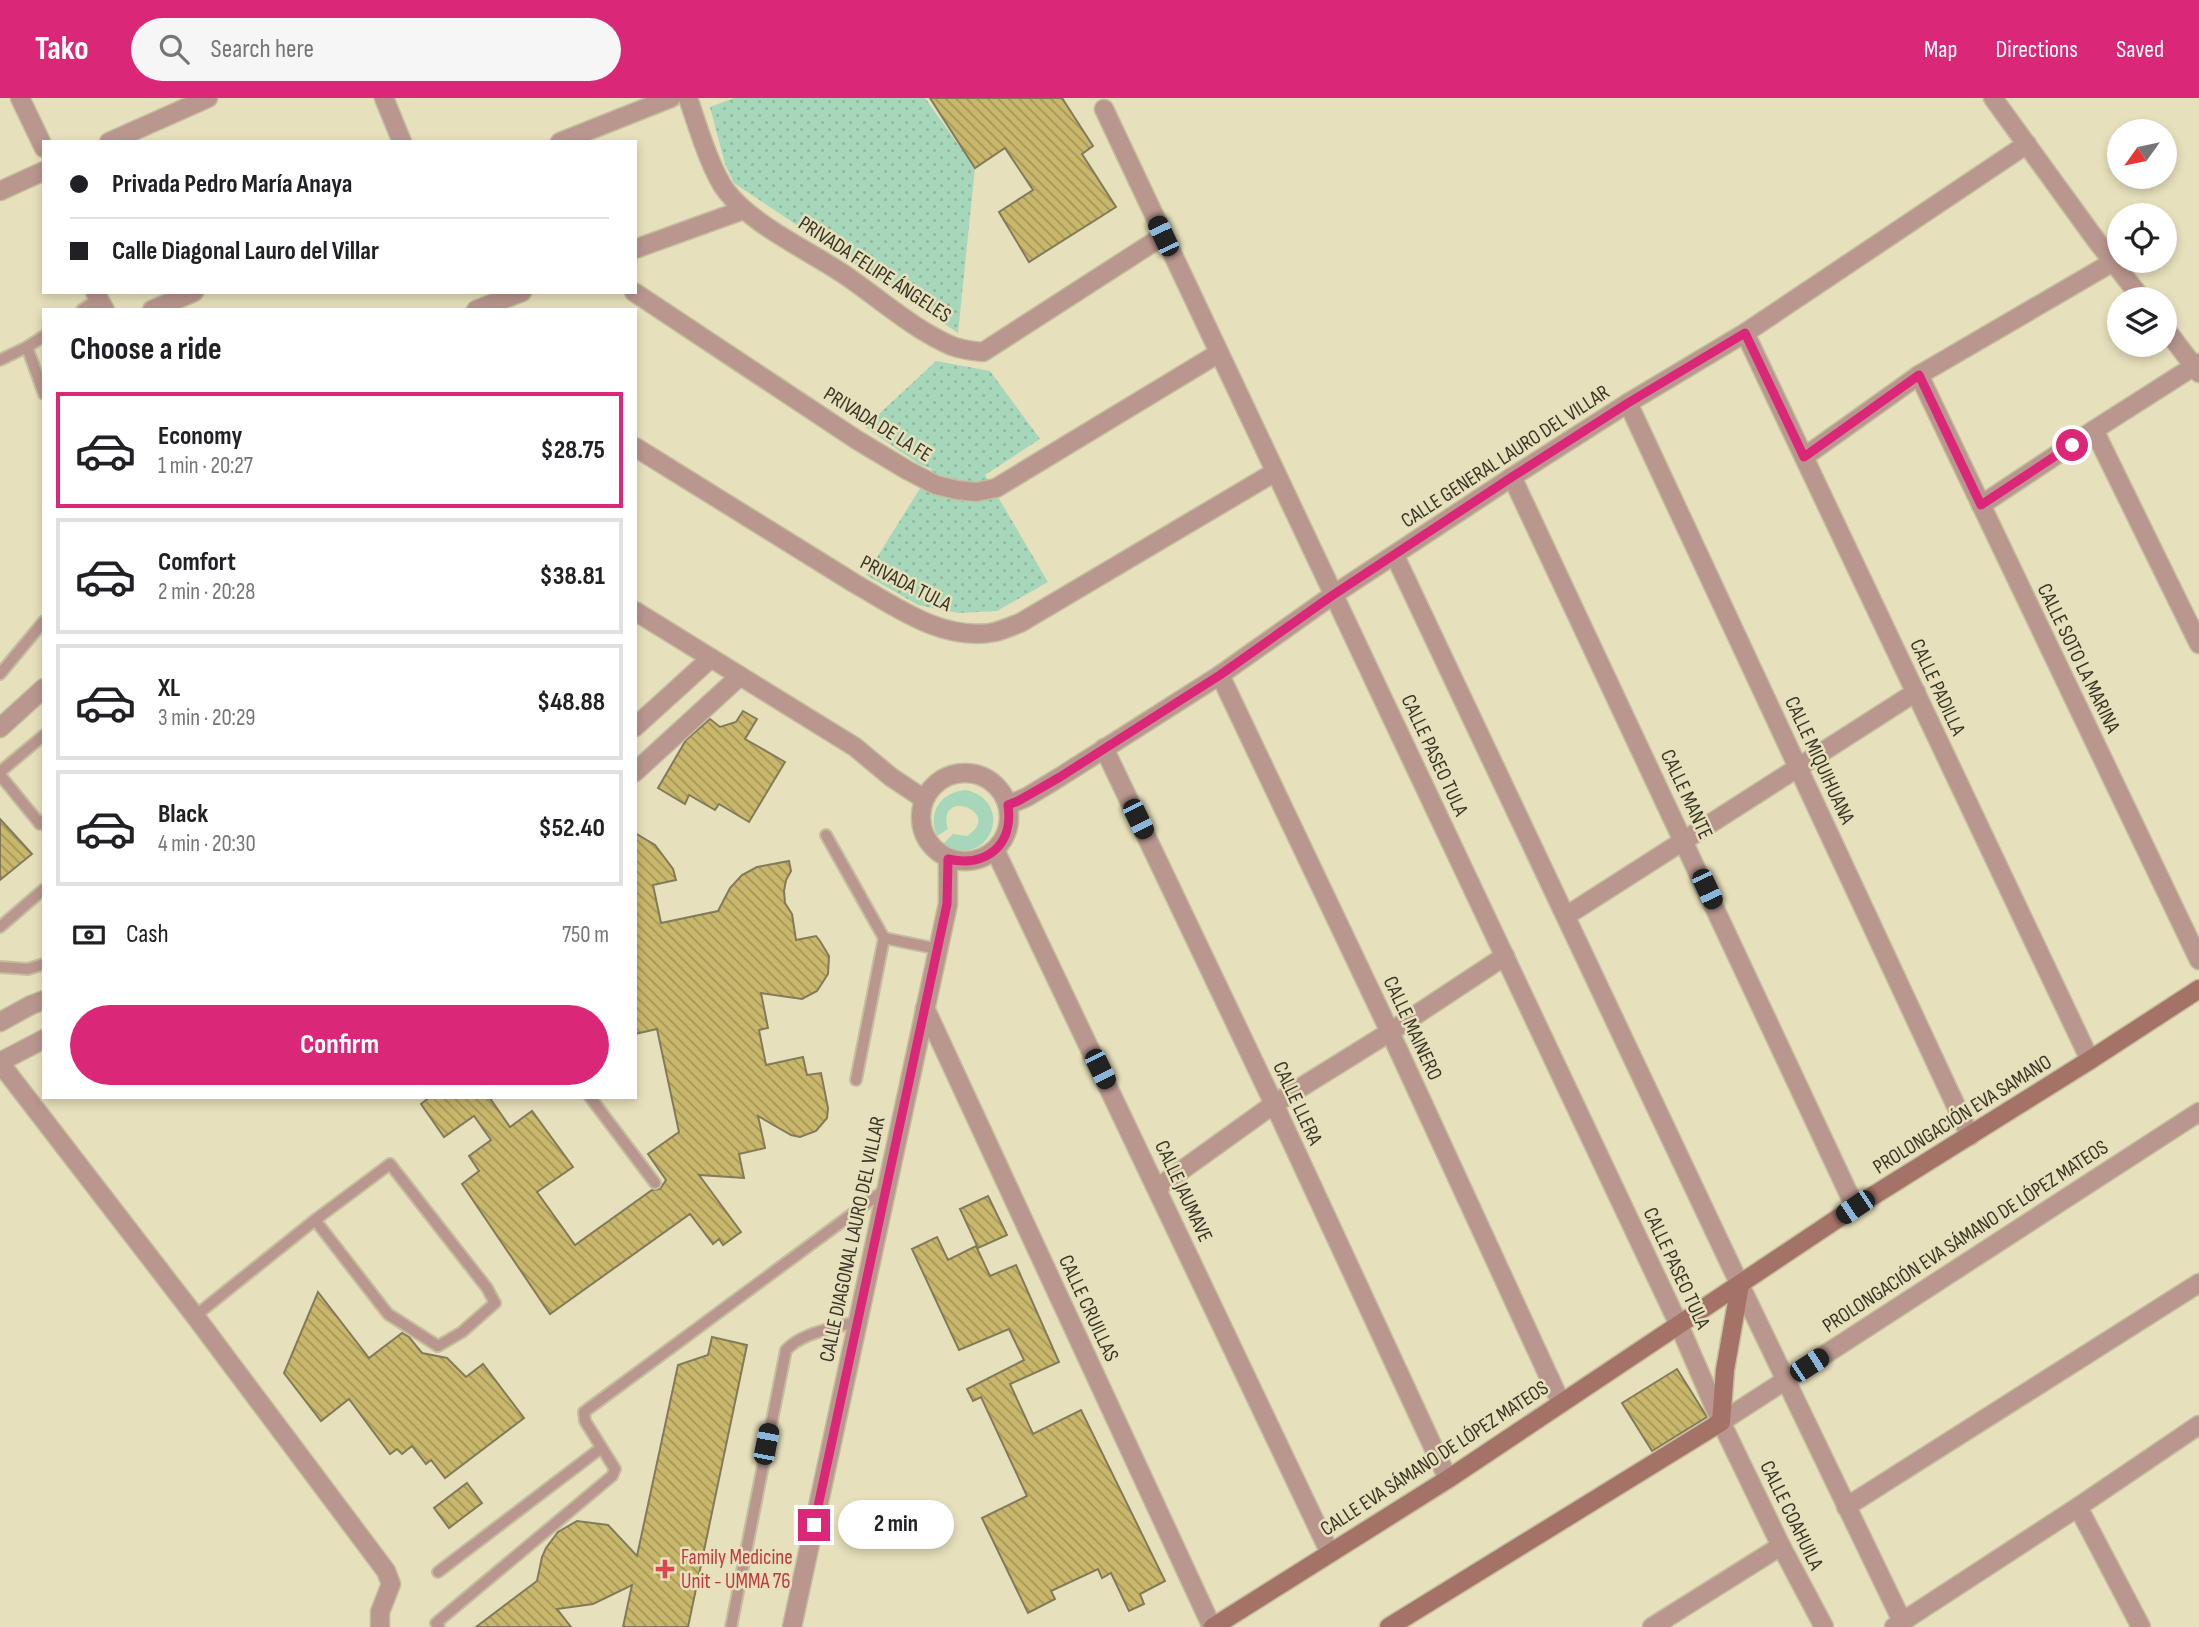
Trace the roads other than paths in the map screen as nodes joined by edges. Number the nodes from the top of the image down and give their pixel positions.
1 (20, 98) edge
2 (208, 98) edge
3 (384, 98) edge
4 (671, 98) edge
5 (688, 98) edge
6 (1993, 98) edge
7 (1104, 110) dead end
8 (114, 140) edge
9 (401, 140) edge
10 (565, 140) edge
11 (42, 144) edge
12 (2027, 144) junction
13 (42, 172) edge
14 (0, 191) edge
15 (743, 210) junction
16 (1163, 236) junction
17 (637, 248) edge
18 (2107, 254) edge
19 (2107, 265) edge
20 (2122, 273) edge
21 (2133, 287) edge
22 (637, 293) edge
23 (189, 294) edge
24 (517, 294) edge
25 (157, 308) edge
26 (482, 308) edge
27 (1745, 333) junction
28 (42, 337) edge
29 (2177, 343) edge
30 (27, 347) junction
31 (1219, 353) junction
32 (0, 360) edge
33 (2197, 368) edge
34 (1919, 375) junction
35 (42, 388) edge
36 (1628, 403) junction
37 (2094, 430) junction
38 (637, 448) edge
39 (1804, 457) junction
40 (1275, 472) junction
41 (1512, 477) junction
42 (1981, 505) junction
43 (1395, 556) junction
44 (1333, 595) junction
45 (637, 612) edge
46 (42, 623) edge
47 (2199, 644) edge
48 (711, 658) junction
49 (0, 674) edge
50 (1220, 675) junction
51 (740, 676) junction
52 (42, 690) edge
53 (1916, 692) junction
54 (637, 725) edge
55 (0, 728) edge
56 (42, 737) edge
57 (1104, 748) junction
58 (1798, 766) junction
59 (637, 770) edge
60 (0, 774) edge
61 (924, 799) junction
62 (1008, 805) junction
63 (42, 822) edge
64 (826, 835) dead end
65 (1684, 840) junction
66 (995, 850) junction
67 (948, 859) junction
68 (42, 891) edge
69 (1566, 916) junction
70 (0, 927) edge
71 (884, 938) junction
72 (938, 949) junction
73 (1505, 956) junction
74 (2199, 960) edge
75 (42, 965) edge
76 (0, 967) edge
77 (2199, 989) edge
78 (42, 1001) edge
79 (925, 1007) junction
80 (0, 1022) edge
81 (1390, 1032) junction
82 (42, 1040) edge
83 (2090, 1060) junction
84 (0, 1062) edge
85 (856, 1080) dead end
86 (592, 1099) edge
87 (1274, 1104) junction
88 (2199, 1112) edge
89 (2178, 1125) junction
90 (2199, 1129) edge
91 (1970, 1136) junction
92 (655, 1183) dead end
93 (1157, 1188) junction
94 (886, 1189) junction
95 (1855, 1207) junction
96 (315, 1220) junction
97 (2199, 1283) edge
98 (1740, 1285) junction
99 (195, 1316) junction
100 (858, 1321) junction
101 (1679, 1325) junction
102 (1786, 1380) junction
103 (1561, 1403) junction
104 (1721, 1422) junction
105 (2199, 1425) edge
106 (601, 1448) junction
107 (1448, 1479) junction
108 (1846, 1507) junction
109 (2078, 1507) junction
110 (1781, 1546) junction
111 (1330, 1553) junction
112 (438, 1572) dead end
113 (1898, 1624) edge
114 (380, 1627) edge
115 (439, 1627) edge
116 (731, 1627) edge
117 (792, 1627) edge
118 (1212, 1627) edge
119 (1390, 1627) edge
120 (1652, 1627) edge
121 (1824, 1627) edge
122 (2141, 1627) edge

1 - 11 street
2 - 8 street
3 - 9 street
4 - 10 street
5 - 15 street, PRIVADA FELIPE ÁNGELES
6 - 12 street
7 - 16 street, CALLE PASEO TULA
12 - 18 street
12 - 27 street, CALLE GENERAL LAURO DEL VILLAR
13 - 14 street
15 - 16 street, PRIVADA FELIPE ÁNGELES
15 - 17 street
16 - 31 street, CALLE PASEO TULA
19 - 34 street
20 - 21 street
22 - 31 street, PRIVADA DE LA FE
23 - 25 street
24 - 26 street
27 - 36 street, CALLE GENERAL LAURO DEL VILLAR
27 - 39 street, CALLE PADILLA
28 - 30 lane
29 - 33 street
30 - 32 lane
30 - 35 lane
31 - 40 street, CALLE PASEO TULA
33 - 37 street
34 - 39 street
34 - 42 street, CALLE SOTO LA MARINA
36 - 41 street, CALLE GENERAL LAURO DEL VILLAR
36 - 58 street, CALLE MIQUIHUANA
37 - 42 street
37 - 47 street
38 - 40 street, PRIVADA TULA
39 - 53 street, CALLE PADILLA
40 - 44 street, CALLE PASEO TULA
41 - 43 street, CALLE GENERAL LAURO DEL VILLAR
41 - 65 street, CALLE MANTE
42 - 74 street, CALLE SOTO LA MARINA
43 - 44 street, CALLE GENERAL LAURO DEL VILLAR
43 - 69 street
44 - 50 street, CALLE GENERAL LAURO DEL VILLAR
44 - 73 street, CALLE PASEO TULA
45 - 48 street
46 - 49 lane
48 - 51 street
48 - 54 street
50 - 57 street, CALLE GENERAL LAURO DEL VILLAR
50 - 81 street, CALLE MAINERO
51 - 59 street
51 - 61 street
52 - 55 street
53 - 58 street
53 - 83 street, CALLE PADILLA
56 - 60 lane
57 - 62 street, CALLE GENERAL LAURO DEL VILLAR
57 - 87 street, CALLE LLERA
58 - 65 street
58 - 91 street, CALLE MIQUIHUANA
60 - 63 lane
61 - 62 street
61 - 67 street
62 - 66 street
64 - 71 lane
65 - 69 street
65 - 95 street, CALLE MANTE
66 - 67 street
66 - 93 street, CALLE JAUMAVE
67 - 72 street, CALLE DIAGONAL LAURO DEL VILLAR
68 - 70 lane
69 - 98 street
71 - 72 lane
71 - 85 lane
72 - 79 street, CALLE DIAGONAL LAURO DEL VILLAR
73 - 81 street
73 - 101 street, CALLE PASEO TULA
75 - 76 lane
77 - 83 main road, PROLONGACIÓN EVA SAMANO
78 - 80 street
79 - 94 street, CALLE DIAGONAL LAURO DEL VILLAR
79 - 118 street, CALLE CRUILLAS
81 - 87 street
81 - 103 street, CALLE MAINERO
82 - 84 street
83 - 91 main road, PROLONGACIÓN EVA SAMANO
84 - 99 street
86 - 92 lane
87 - 93 street
87 - 107 street, CALLE LLERA
88 - 89 street, PROLONGACIÓN EVA SÁMANO DE LÓPEZ MATEOS
89 - 90 street
89 - 102 street, PROLONGACIÓN EVA SÁMANO DE LÓPEZ MATEOS
91 - 95 main road, PROLONGACIÓN EVA SAMANO
93 - 111 street, CALLE JAUMAVE
94 - 100 street, CALLE DIAGONAL LAURO DEL VILLAR
94 - 106 lane
95 - 98 main road, PROLONGACIÓN EVA SAMANO
96 - 96 lane
96 - 99 lane
97 - 108 street
98 - 101 main road, PROLONGACIÓN EVA SAMANO
98 - 102 street
98 - 104 main road
99 - 114 street
100 - 116 lane
100 - 117 street, CALLE DIAGONAL LAURO DEL VILLAR
101 - 103 main road, CALLE EVA SÁMANO DE LÓPEZ MATEOS
101 - 104 street, CALLE PASEO TULA
102 - 104 street, PROLONGACIÓN EVA SÁMANO DE LÓPEZ MATEOS
102 - 108 street
103 - 107 main road, CALLE EVA SÁMANO DE LÓPEZ MATEOS
104 - 110 street, CALLE COAHUILA
104 - 119 main road
105 - 109 street
106 - 112 lane
106 - 115 lane
107 - 111 main road, CALLE EVA SÁMANO DE LÓPEZ MATEOS
108 - 113 street
109 - 113 street
109 - 122 street
110 - 120 street
110 - 121 street, CALLE COAHUILA
111 - 118 main road, CALLE EVA SÁMANO DE LÓPEZ MATEOS

